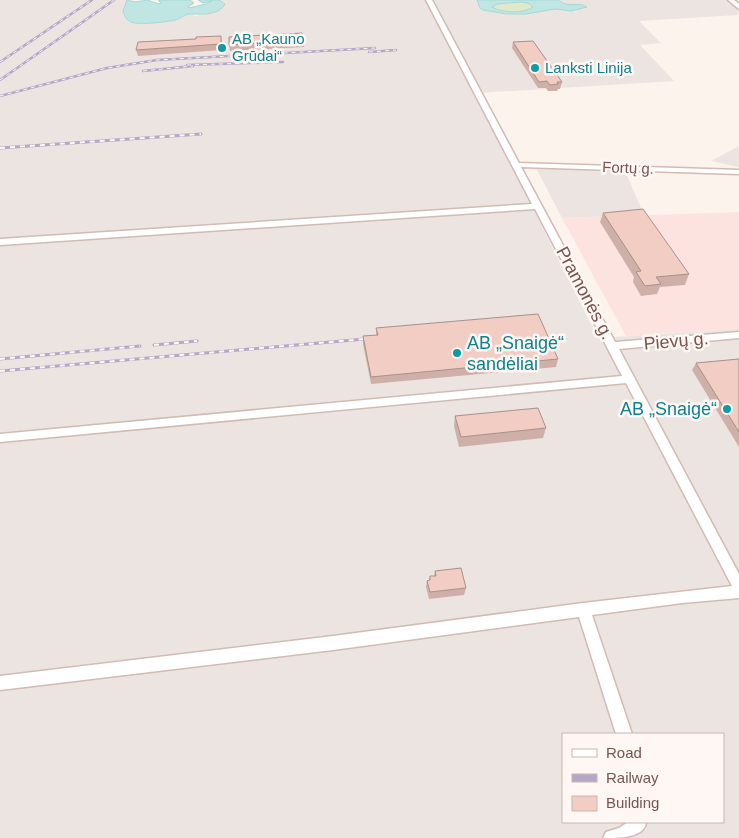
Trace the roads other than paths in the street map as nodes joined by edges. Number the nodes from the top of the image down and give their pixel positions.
1 (429, 0) edge
2 (731, 0) edge
3 (739, 6) edge
4 (516, 165) junction
5 (739, 172) edge
6 (538, 206) junction
7 (0, 242) edge
8 (739, 335) edge
9 (613, 346) junction
10 (630, 379) junction
11 (0, 438) edge
12 (739, 588) edge
13 (739, 592) edge
14 (583, 609) junction
15 (0, 683) edge
16 (624, 733) edge
17 (638, 823) edge
18 (612, 838) edge

1 - 4 street, Pramonės g.
2 - 3 street
4 - 5 street, Fortų g.
4 - 6 street, Pramonės g.
6 - 7 street
6 - 9 street, Pramonės g.
8 - 9 street, Pievų g.
9 - 10 street, Pramonės g.
10 - 11 street
10 - 12 street, Pramonės g.
13 - 14 street
14 - 15 street
14 - 16 street
17 - 18 street

